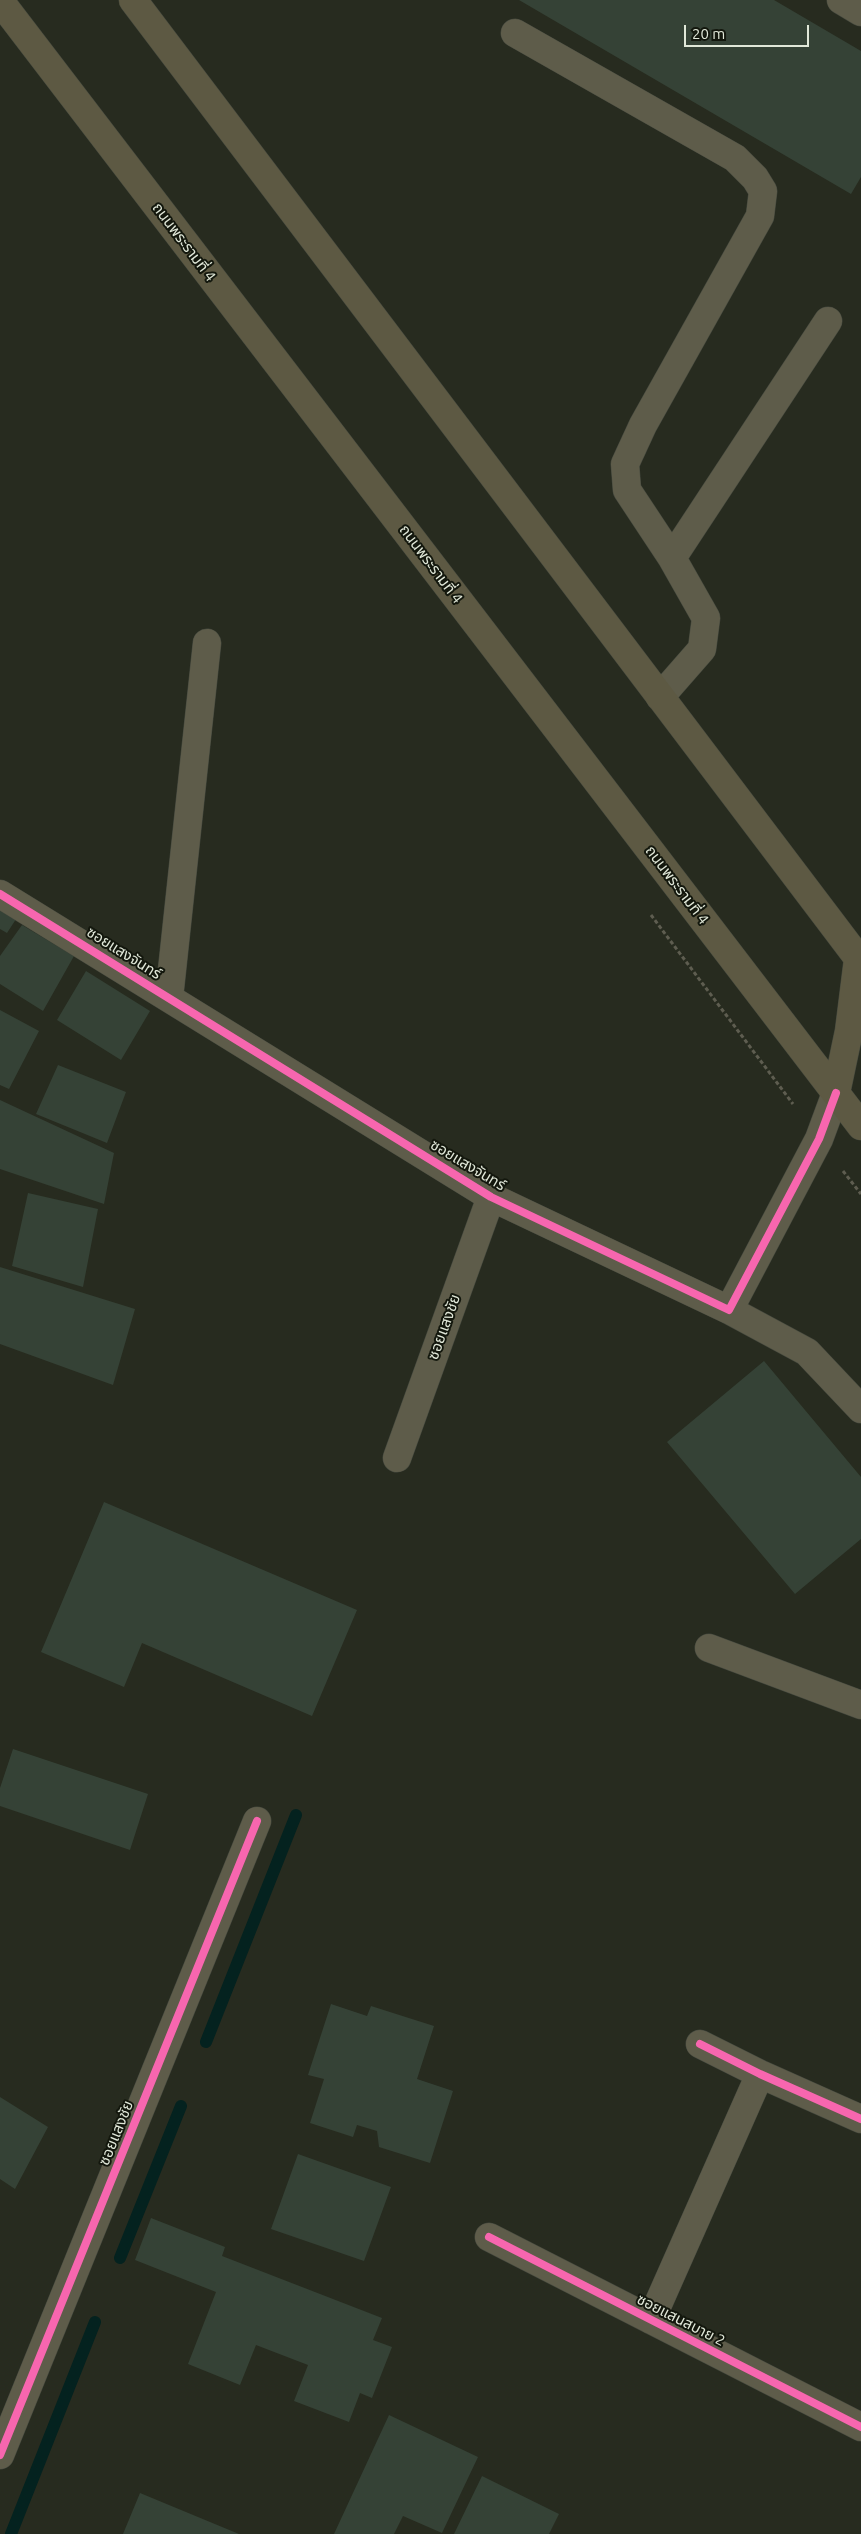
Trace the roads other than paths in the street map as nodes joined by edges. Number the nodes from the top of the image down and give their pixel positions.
1 (133, 0) edge
2 (841, 0) edge
3 (0, 1) edge
4 (861, 12) edge
5 (515, 33) dead end
6 (828, 322) dead end
7 (672, 558) junction
8 (207, 643) dead end
9 (660, 697) junction
10 (0, 894) edge
11 (860, 958) edge
12 (169, 998) junction
13 (836, 1093) junction
14 (861, 1126) edge
15 (491, 1196) junction
16 (729, 1310) junction
17 (861, 1409) edge
18 (397, 1458) dead end
19 (709, 1648) dead end
20 (861, 1705) edge
21 (257, 1821) dead end
22 (700, 2044) dead end
23 (760, 2074) junction
24 (861, 2119) edge
25 (489, 2237) dead end
26 (651, 2320) junction
27 (861, 2427) edge
28 (0, 2455) edge

1 - 9 main road
2 - 4 street
3 - 13 main road, ถนนพระรามที่ 4
5 - 7 street
6 - 7 street
7 - 9 street
8 - 12 street
9 - 11 main road
10 - 12 street, ซอยแสงจันทร์
11 - 13 main road
12 - 15 street, ซอยแสงจันทร์
13 - 14 main road, ถนนพระรามที่ 4
13 - 16 street
15 - 16 street, ซอยแสงจันทร์
15 - 18 street, ซอยแสงชัย
16 - 17 street, ซอยแสงจันทร์
19 - 20 street
21 - 28 street, ซอยแสงชัย
22 - 23 street
23 - 24 street
23 - 26 street
25 - 26 street, ซอยแสนสบาย 2
26 - 27 street, ซอยแสนสบาย 2

